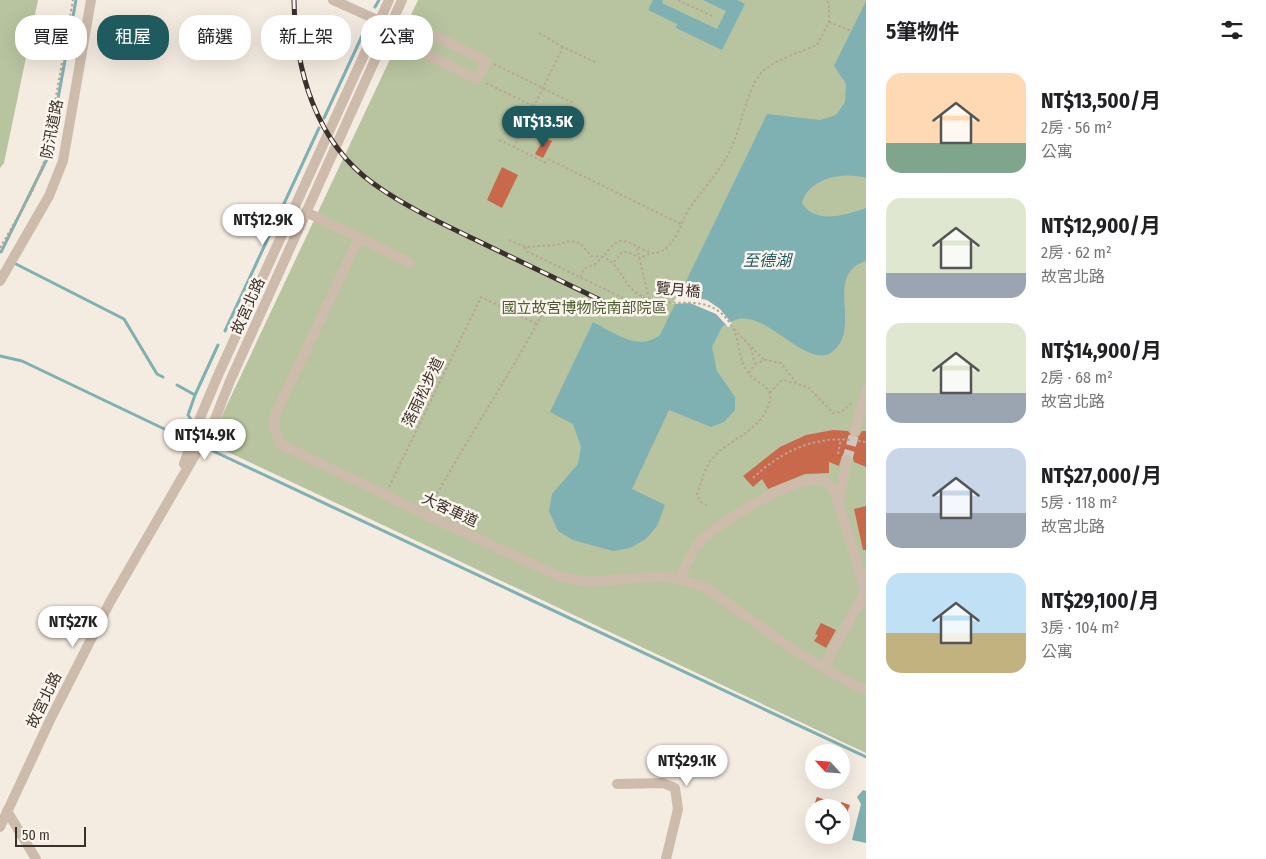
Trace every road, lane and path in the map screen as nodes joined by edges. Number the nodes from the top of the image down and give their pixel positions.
1 (73, 0) edge
2 (91, 0) edge
3 (333, 0) edge
4 (389, 0) edge
5 (402, 0) edge
6 (678, 0) edge
7 (826, 0) edge
8 (367, 15) edge
9 (383, 15) edge
10 (396, 15) edge
11 (712, 16) dead end
12 (829, 22) junction
13 (852, 31) dead end
14 (539, 33) dead end
15 (433, 35) edge
16 (563, 47) junction
17 (433, 57) edge
18 (362, 60) edge
19 (377, 60) edge
20 (486, 61) junction
21 (595, 62) dead end
22 (477, 79) junction
23 (543, 88) junction
24 (575, 104) dead end
25 (534, 106) junction
26 (566, 122) dead end
27 (499, 140) dead end
28 (514, 147) junction
29 (548, 159) dead end
30 (546, 162) dead end
31 (306, 212) junction
32 (681, 224) junction
33 (359, 238) junction
34 (509, 240) dead end
35 (525, 247) junction
36 (0, 248) edge
37 (637, 248) junction
38 (651, 253) junction
39 (603, 257) junction
40 (640, 258) junction
41 (409, 262) dead end
42 (614, 262) junction
43 (580, 278) junction
44 (0, 280) edge
45 (550, 299) dead end
46 (649, 299) junction
47 (654, 313) dead end
48 (538, 324) junction
49 (732, 328) junction
50 (750, 343) junction
51 (764, 360) junction
52 (755, 364) junction
53 (748, 374) junction
54 (797, 384) junction
55 (866, 392) edge
56 (770, 393) junction
57 (862, 404) junction
58 (855, 431) tunnel mouth
59 (842, 439) junction
60 (866, 442) edge
61 (843, 461) junction
62 (753, 478) dead end
63 (816, 480) junction
64 (177, 484) junction
65 (385, 496) junction
66 (838, 504) junction
67 (709, 508) dead end
68 (426, 515) junction
69 (680, 579) junction
70 (865, 586) edge
71 (823, 668) junction
72 (866, 690) edge
73 (617, 784) dead end
74 (8, 811) junction
75 (0, 827) edge
76 (36, 859) edge
77 (666, 859) edge

1 - 36 path
2 - 44 street, 防汛道路
3 - 8 street
4 - 9 street, 故宮北路
5 - 10 street, 故宮北路
6 - 11 path
7 - 12 path
12 - 13 path
12 - 32 path
14 - 16 path
15 - 20 street
16 - 21 path
16 - 23 path
17 - 22 street
18 - 64 street, 故宮北路
19 - 31 street, 故宮北路
20 - 22 street
20 - 23 path
22 - 25 path
23 - 24 path
23 - 25 path
25 - 26 path
25 - 28 path
27 - 28 path
28 - 30 path
29 - 32 path
31 - 33 street
31 - 64 street, 故宮北路
32 - 38 path
33 - 41 street
33 - 65 street, 大客車道
34 - 35 path
35 - 39 path
35 - 43 path
37 - 38 path
37 - 39 path
37 - 40 path
38 - 40 path
39 - 42 path
39 - 43 path
40 - 42 path
40 - 46 path
42 - 46 path, 覽月橋
43 - 47 path
45 - 48 path
46 - 49 path, 覽月橋
48 - 65 path, 落雨松步道
48 - 68 path
49 - 50 path, 覽月橋
49 - 53 path, 覽月橋
50 - 51 path, 覽月橋
50 - 52 path
51 - 52 path
51 - 54 path
52 - 53 path
53 - 56 path
54 - 56 path
54 - 57 path
55 - 57 street
56 - 67 path
57 - 58 street
59 - 60 path
59 - 61 path
59 - 62 path
61 - 63 street
61 - 66 street
63 - 66 street
63 - 69 street
64 - 74 street, 故宮北路
65 - 68 street, 大客車道
66 - 70 street
68 - 69 street, 大客車道
69 - 71 street, 大客車道
70 - 71 street
71 - 72 street, 大客車道
73 - 77 street
74 - 75 street, 故宮北路
74 - 76 street

